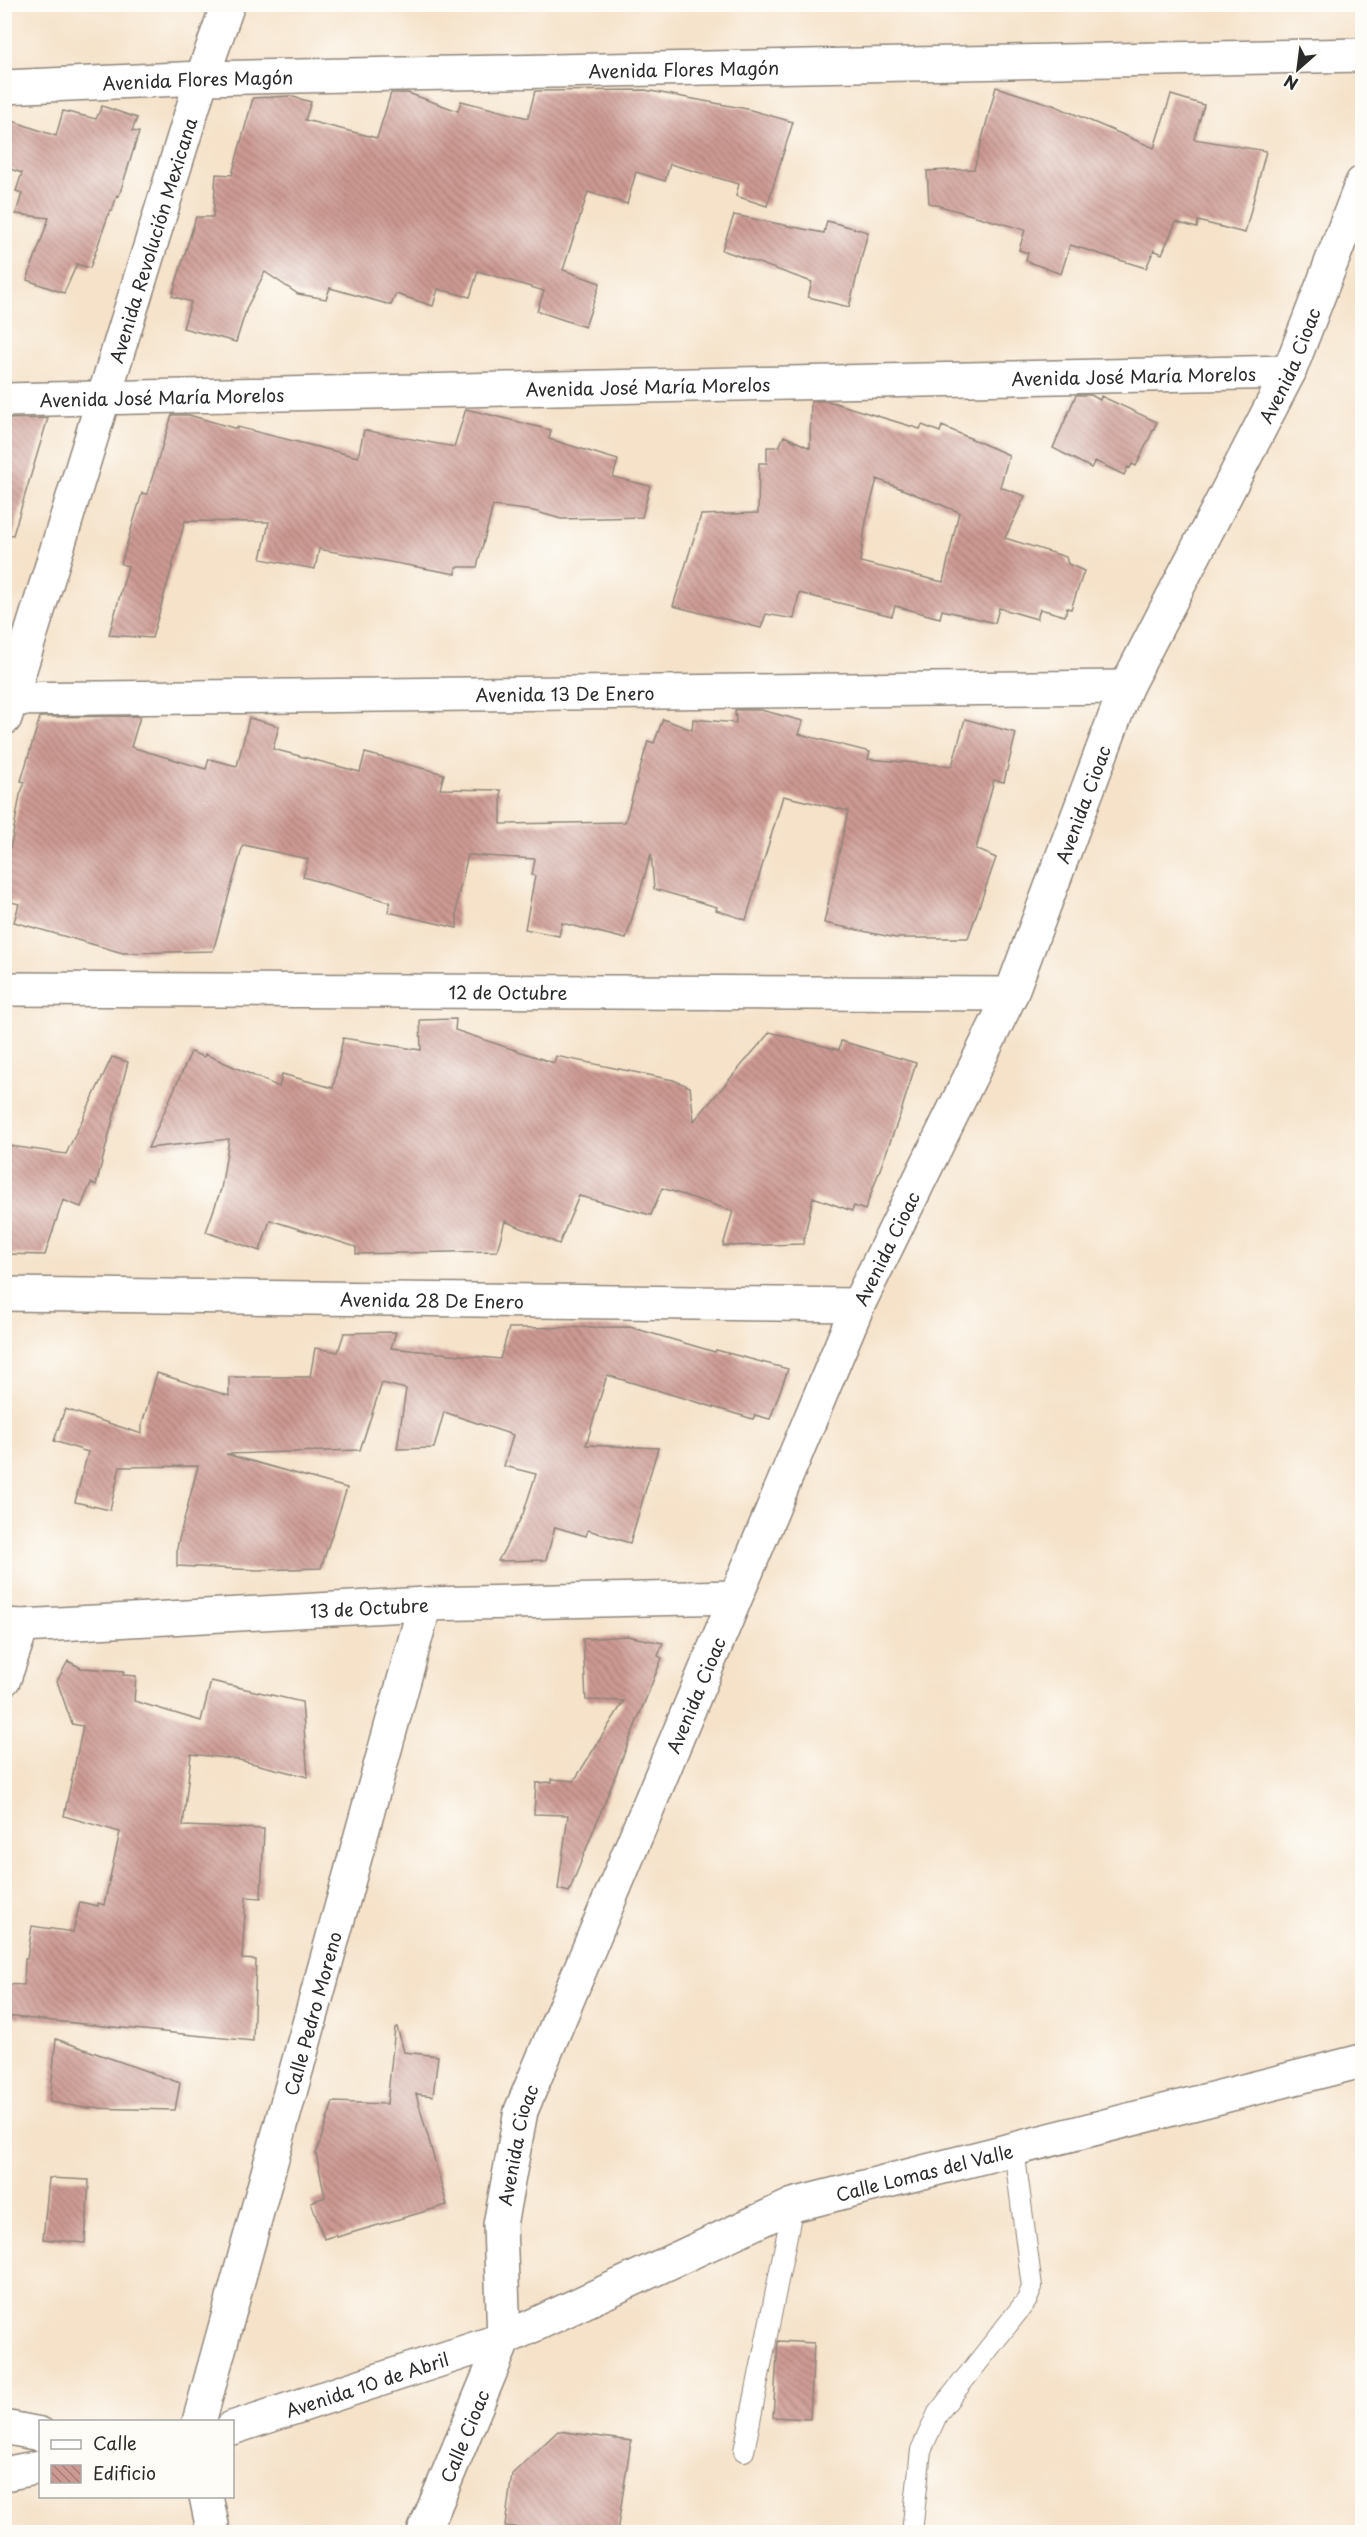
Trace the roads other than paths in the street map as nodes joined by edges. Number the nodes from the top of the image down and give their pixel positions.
1 (228, 4) edge
2 (1362, 55) edge
3 (202, 78) junction
4 (4, 87) edge
5 (1362, 183) edge
6 (1289, 372) junction
7 (105, 398) junction
8 (4, 400) edge
9 (1126, 687) junction
10 (6, 706) edge
11 (4, 989) edge
12 (1011, 994) junction
13 (4, 1294) edge
14 (858, 1305) junction
15 (735, 1597) junction
16 (425, 1604) junction
17 (13, 1625) edge
18 (4, 1679) edge
19 (1362, 2061) edge
20 (1014, 2149) junction
21 (793, 2205) junction
22 (504, 2339) junction
23 (199, 2420) edge
24 (4, 2427) edge
25 (234, 2427) edge
26 (39, 2434) edge
27 (744, 2451) dead end
28 (39, 2467) edge
29 (4, 2474) edge
30 (206, 2498) edge
31 (211, 2532) edge
32 (424, 2532) edge
33 (912, 2532) edge

1 - 3 street, Avenida Revolución Mexicana
2 - 3 street, Avenida Flores Magón
3 - 4 street, Avenida Flores Magón
3 - 7 street, Avenida Revolución Mexicana
5 - 6 street, Avenida Cioac
6 - 7 street, Avenida José María Morelos
6 - 9 street, Avenida Cioac
7 - 8 street, Avenida José María Morelos
7 - 10 street, Avenida Revolución Mexicana
9 - 10 street, Avenida 13 De Enero
9 - 12 street, Avenida Cioac
11 - 12 street, 12 de Octubre
12 - 14 street, Avenida Cioac
13 - 14 street, Avenida 28 De Enero
14 - 15 street, Avenida Cioac
15 - 16 street, 13 de Octubre
15 - 22 street, Avenida Cioac
16 - 17 street, 13 de Octubre
16 - 23 street, Calle Pedro Moreno
17 - 18 street
19 - 20 street, Calle Lomas del Valle
20 - 21 street, Calle Lomas del Valle
20 - 33 lane
21 - 22 street, Calle Lomas del Valle
21 - 27 lane
22 - 25 street, Avenida 10 de Abril
22 - 32 street, Calle Cioac
24 - 26 street
28 - 29 street
30 - 31 street

